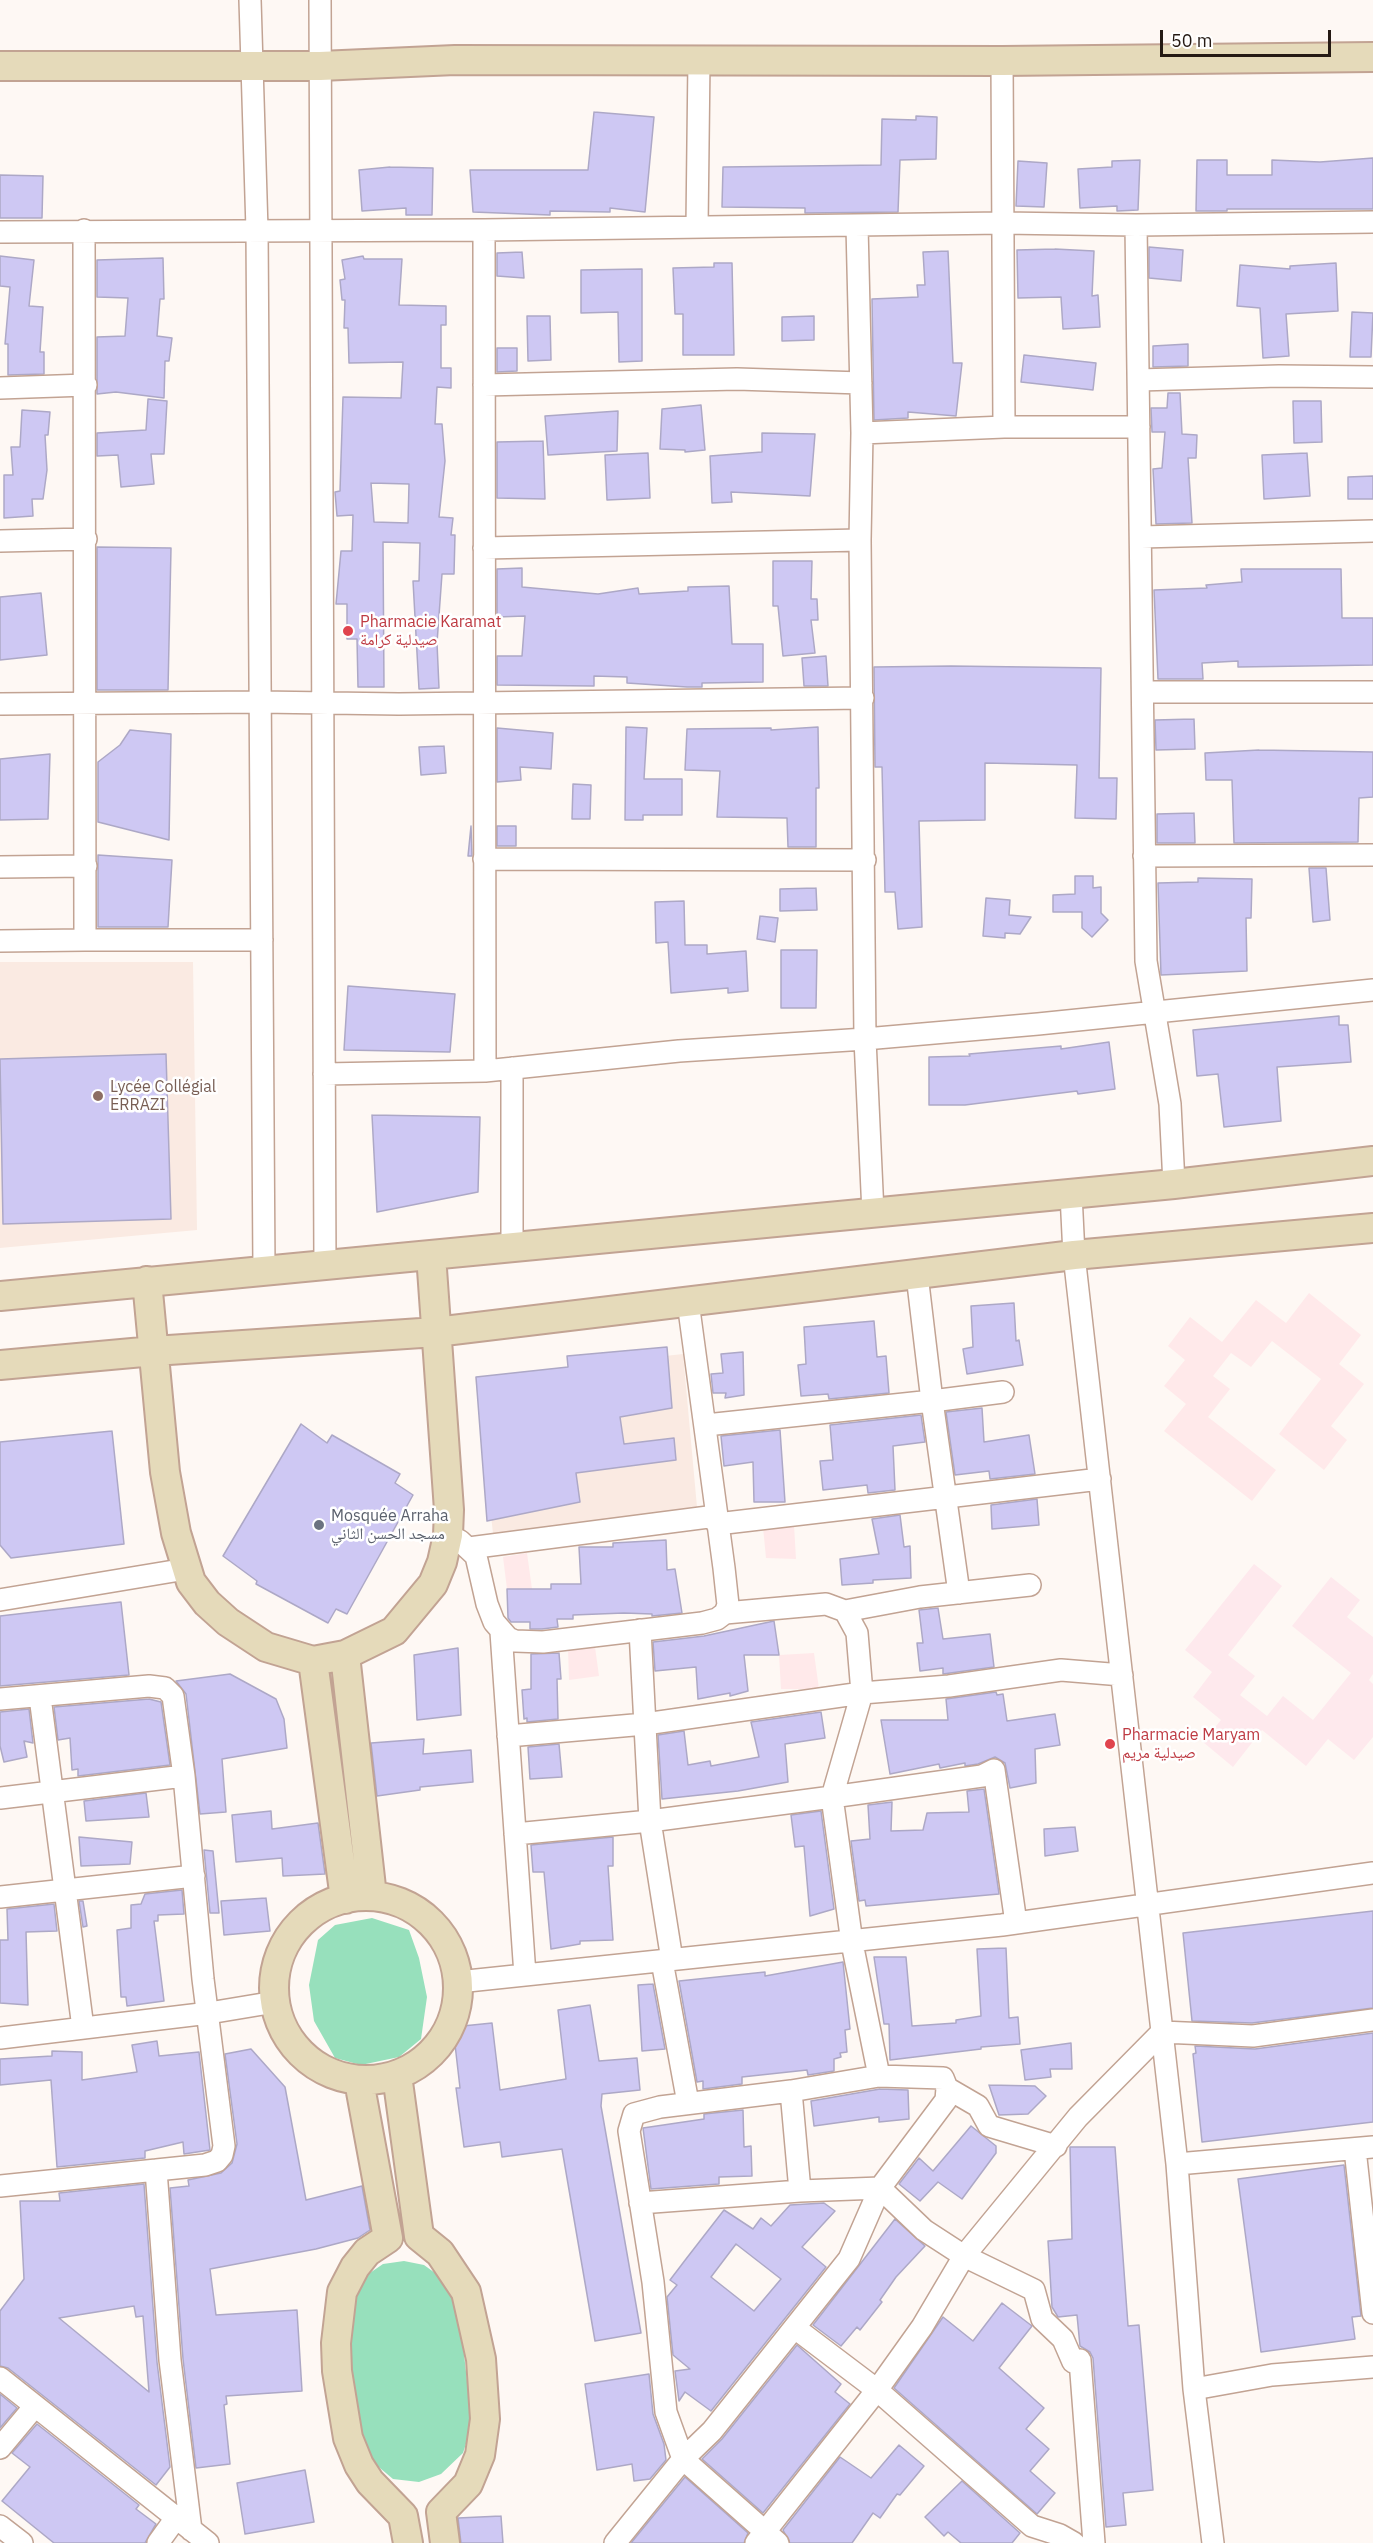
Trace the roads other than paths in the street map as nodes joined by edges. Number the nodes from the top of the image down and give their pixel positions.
1 (250, 0) edge
2 (320, 0) edge
3 (1373, 57) edge
4 (699, 60) junction
5 (1002, 61) junction
6 (0, 66) edge
7 (254, 66) junction
8 (320, 66) junction
9 (1373, 222) edge
10 (1003, 223) junction
11 (1136, 225) junction
12 (697, 226) junction
13 (857, 226) junction
14 (320, 228) junction
15 (84, 230) junction
16 (257, 230) junction
17 (484, 230) junction
18 (0, 232) edge
19 (1373, 377) edge
20 (1139, 380) junction
21 (861, 383) junction
22 (86, 385) junction
23 (484, 385) junction
24 (0, 388) edge
25 (1139, 427) junction
26 (1004, 428) junction
27 (862, 433) junction
28 (1373, 531) edge
29 (1141, 537) junction
30 (86, 539) junction
31 (860, 540) junction
32 (0, 541) edge
33 (484, 548) junction
34 (1143, 692) junction
35 (1373, 692) edge
36 (863, 698) junction
37 (260, 702) junction
38 (86, 703) junction
39 (484, 703) junction
40 (0, 704) edge
41 (321, 704) junction
42 (1373, 855) edge
43 (1144, 856) junction
44 (484, 859) junction
45 (865, 860) junction
46 (86, 866) junction
47 (0, 867) edge
48 (86, 940) junction
49 (262, 940) junction
50 (0, 941) edge
51 (1373, 990) edge
52 (1153, 1013) junction
53 (865, 1039) junction
54 (512, 1068) junction
55 (485, 1071) junction
56 (324, 1074) junction
57 (1373, 1161) edge
58 (1174, 1184) junction
59 (1071, 1194) junction
60 (873, 1213) junction
61 (1373, 1228) edge
62 (512, 1247) junction
63 (431, 1255) junction
64 (1074, 1255) junction
65 (325, 1265) junction
66 (264, 1270) junction
67 (917, 1275) junction
68 (147, 1281) junction
69 (0, 1296) edge
70 (688, 1302) junction
71 (436, 1332) junction
72 (154, 1351) junction
73 (0, 1365) edge
74 (1003, 1392) dead end
75 (932, 1401) junction
76 (706, 1425) junction
77 (1100, 1479) junction
78 (947, 1497) junction
79 (716, 1520) junction
80 (458, 1542) junction
81 (186, 1569) junction
82 (1030, 1585) dead end
83 (959, 1593) junction
84 (0, 1600) edge
85 (845, 1611) junction
86 (725, 1612) junction
87 (640, 1630) junction
88 (501, 1632) junction
89 (345, 1655) junction
90 (313, 1661) junction
91 (1122, 1675) junction
92 (862, 1693) junction
93 (40, 1697) junction
94 (0, 1699) edge
95 (645, 1724) junction
96 (508, 1736) junction
97 (184, 1776) junction
98 (52, 1792) junction
99 (832, 1797) junction
100 (0, 1798) edge
101 (650, 1821) junction
102 (515, 1834) junction
103 (1373, 1874) edge
104 (194, 1876) junction
105 (63, 1890) junction
106 (0, 1897) edge
107 (358, 1897) junction
108 (1149, 1906) junction
109 (1016, 1923) junction
110 (852, 1943) junction
111 (667, 1961) junction
112 (525, 1975) junction
113 (458, 1982) junction
114 (275, 2002) junction
115 (209, 2013) junction
116 (1373, 2020) edge
117 (82, 2028) junction
118 (1162, 2032) junction
119 (0, 2038) edge
120 (397, 2075) junction
121 (879, 2076) junction
122 (359, 2081) junction
123 (947, 2088) junction
124 (791, 2091) junction
125 (688, 2103) junction
126 (1056, 2146) junction
127 (1364, 2148) edge
128 (1177, 2164) junction
129 (156, 2170) junction
130 (0, 2186) edge
131 (880, 2188) junction
132 (800, 2191) junction
133 (640, 2203) junction
134 (419, 2236) junction
135 (388, 2238) junction
136 (964, 2256) junction
137 (1373, 2313) edge
138 (795, 2328) junction
139 (1373, 2367) edge
140 (0, 2378) edge
141 (1194, 2389) junction
142 (877, 2390) junction
143 (35, 2406) junction
144 (0, 2448) edge
145 (683, 2459) junction
146 (441, 2512) junction
147 (183, 2524) junction
148 (0, 2526) edge
149 (406, 2529) edge
150 (766, 2539) edge
151 (22, 2543) edge
152 (158, 2543) edge
153 (208, 2543) edge
154 (445, 2543) edge
155 (615, 2543) edge
156 (1074, 2543) edge
157 (1094, 2543) edge
158 (1213, 2543) edge

1 - 7 street
2 - 8 street
3 - 5 street
4 - 5 street
4 - 8 street
4 - 12 street
5 - 10 street
6 - 7 street
7 - 8 street
7 - 16 street
8 - 14 street
9 - 11 street
10 - 11 street
10 - 13 street
10 - 26 street
11 - 20 street
12 - 13 street
12 - 17 street
13 - 21 street
14 - 16 street
14 - 17 street
14 - 41 street
15 - 16 street
15 - 18 street
15 - 22 street
16 - 37 street
17 - 23 street
19 - 20 street
20 - 25 street
21 - 23 street
21 - 27 street
22 - 24 street
22 - 30 street
23 - 33 street
25 - 26 street
25 - 29 street
26 - 27 street
27 - 31 street
28 - 29 street
29 - 34 street
30 - 32 street
30 - 38 street
31 - 33 street
31 - 36 street
33 - 39 street
34 - 35 street
34 - 43 street
36 - 39 street
36 - 45 street
37 - 38 street
37 - 41 street
37 - 49 street
38 - 40 street
38 - 46 street
39 - 41 street
39 - 44 street
41 - 56 street
42 - 43 street
43 - 52 street
44 - 45 street
44 - 55 street
45 - 53 street
46 - 47 street
46 - 48 street
48 - 49 street
48 - 50 street
49 - 66 street
51 - 52 street
52 - 53 street
52 - 58 street
53 - 54 street
53 - 60 street
54 - 55 street
54 - 62 street
55 - 56 street
56 - 65 street
57 - 58 street
58 - 59 street
59 - 60 street
59 - 64 street
60 - 62 street
61 - 64 street
62 - 63 street
63 - 65 street
63 - 71 street
64 - 67 street
64 - 77 street
65 - 66 street
66 - 68 street
67 - 70 street
67 - 75 street
68 - 69 street
68 - 72 street
70 - 71 street
70 - 76 street
71 - 72 street
71 - 80 street
72 - 73 street
72 - 81 street
74 - 75 street
75 - 76 street
75 - 78 street
76 - 79 street
77 - 78 street
77 - 91 street
78 - 79 street
78 - 83 street
79 - 80 street
79 - 86 street
80 - 88 street
80 - 89 street
81 - 84 street
81 - 90 street
82 - 83 street
83 - 85 street
85 - 86 street
85 - 92 street
86 - 87 street
87 - 88 street
87 - 95 street
88 - 96 street
89 - 90 street
89 - 107 street
90 - 107 street
91 - 92 street
91 - 108 street
92 - 95 street
92 - 99 street
93 - 94 street
93 - 97 street
93 - 98 street
95 - 96 street
95 - 101 street
96 - 102 street
97 - 98 street
97 - 104 street
98 - 100 street
98 - 105 street
99 - 101 street
99 - 109 street
99 - 110 street
101 - 102 street
101 - 111 street
102 - 112 street
103 - 108 street
104 - 105 street
104 - 115 street
105 - 106 street
105 - 117 street
107 - 113 street
107 - 114 street
108 - 109 street
108 - 118 street
109 - 110 street
110 - 111 street
110 - 121 street
111 - 112 street
111 - 125 street
112 - 113 street
113 - 120 street
114 - 115 street
114 - 122 street
115 - 117 street
115 - 129 street
116 - 118 street
117 - 119 street
118 - 126 street
118 - 128 street
120 - 122 street
120 - 134 street
121 - 123 street
121 - 124 street
122 - 135 street
123 - 126 street
123 - 131 street
124 - 125 street
124 - 132 street
125 - 133 street
126 - 136 street
127 - 128 street
127 - 137 street
128 - 141 street
129 - 130 street
129 - 147 street
131 - 132 street
131 - 136 street
131 - 138 street
132 - 133 street
133 - 145 street
134 - 135 street
134 - 146 street
135 - 149 street
136 - 142 street
136 - 157 street
138 - 142 street
138 - 145 street
139 - 141 street
140 - 143 street
141 - 158 street
142 - 150 street
142 - 156 street
143 - 144 street
143 - 147 street
145 - 150 street
145 - 155 street
146 - 149 street
146 - 154 street
147 - 152 street
147 - 153 street
148 - 151 street

